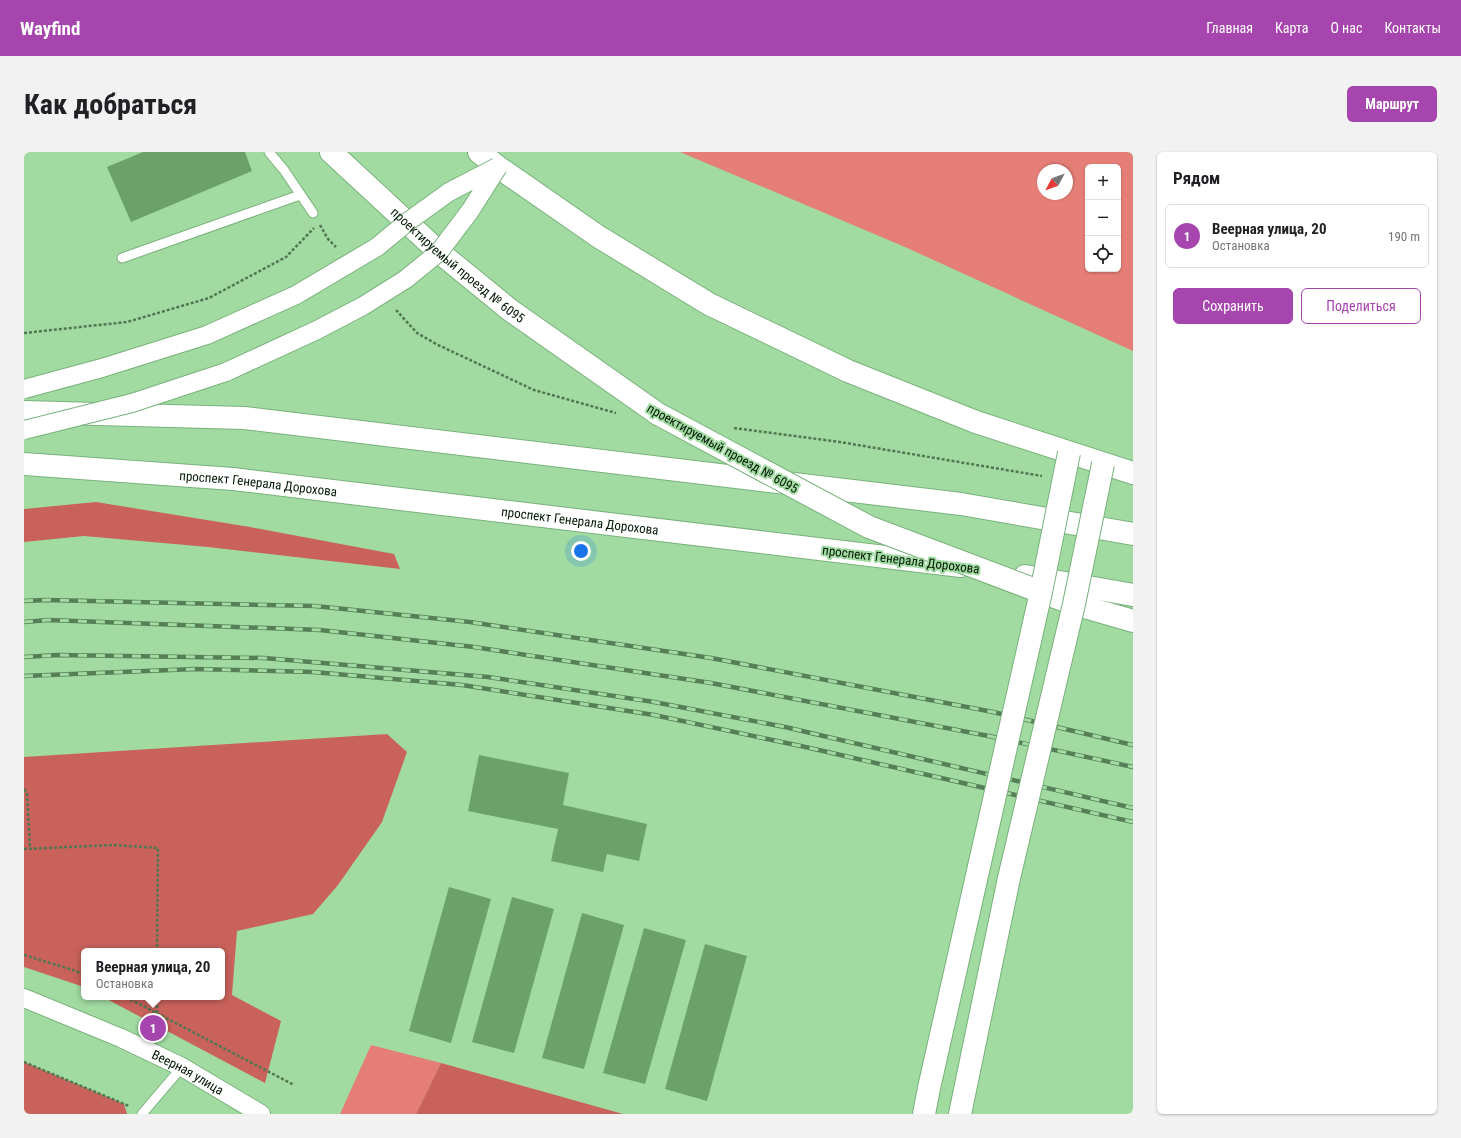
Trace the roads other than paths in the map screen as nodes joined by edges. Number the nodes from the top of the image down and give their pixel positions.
1 (269, 152) edge
2 (331, 152) edge
3 (479, 152) edge
4 (498, 167) junction
5 (300, 195) junction
6 (313, 213) dead end
7 (406, 223) junction
8 (439, 252) junction
9 (122, 258) dead end
10 (24, 390) edge
11 (24, 412) edge
12 (24, 430) edge
13 (1069, 453) junction
14 (24, 464) edge
15 (1103, 464) junction
16 (1133, 473) edge
17 (1133, 534) edge
18 (1040, 592) junction
19 (1133, 595) edge
20 (1074, 604) junction
21 (1133, 621) edge
22 (24, 998) edge
23 (182, 1067) junction
24 (962, 1105) edge
25 (142, 1113) edge
26 (261, 1114) edge
27 (924, 1114) edge

1 - 5 lane
2 - 7 main road, проектируемый проезд № 6095
3 - 4 main road
4 - 7 street, bridge
4 - 8 street, bridge
4 - 13 main road
5 - 6 lane
5 - 9 lane
7 - 8 main road, проектируемый проезд № 6095
7 - 10 street, bridge
8 - 12 street, bridge
8 - 18 main road, проектируемый проезд № 6095, bridge
11 - 17 main road
13 - 15 main road
13 - 18 main road, bridge
14 - 19 main road, проспект Генерала Дорохова
15 - 16 main road
15 - 20 main road, bridge
18 - 20 main road, проектируемый проезд № 6095
18 - 27 main road, bridge
20 - 21 main road, проектируемый проезд № 6095
20 - 24 main road, bridge
22 - 23 street, Веерная улица
23 - 25 lane
23 - 26 street, Веерная улица

